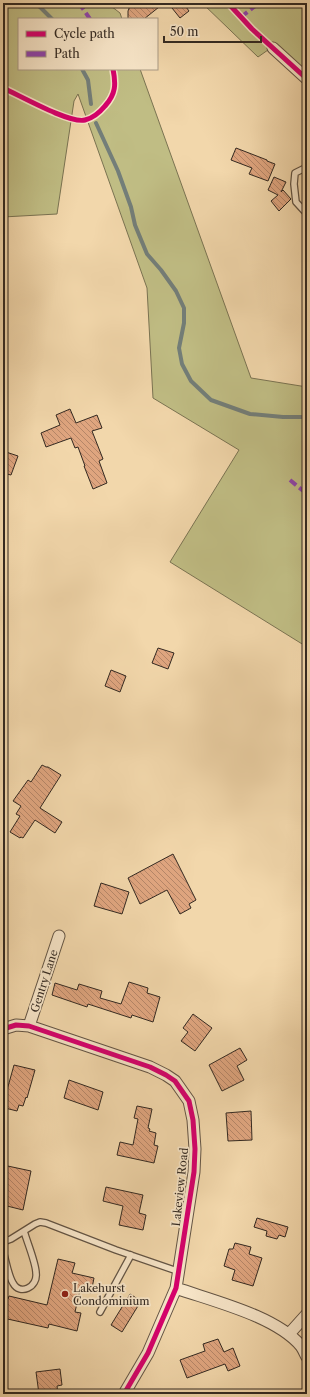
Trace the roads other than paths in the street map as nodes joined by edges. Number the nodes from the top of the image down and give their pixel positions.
1 (273, 48) dead end
2 (307, 79) edge
3 (307, 167) edge
4 (307, 214) edge
5 (59, 936) dead end
6 (29, 1026) junction
7 (3, 1029) edge
8 (24, 1231) junction
9 (3, 1242) edge
10 (3, 1251) edge
11 (130, 1255) junction
12 (180, 1272) junction
13 (176, 1288) junction
14 (100, 1312) dead end
15 (307, 1314) edge
16 (289, 1334) junction
17 (307, 1357) edge
18 (124, 1394) edge

1 - 2 street
3 - 4 lane
5 - 6 street, Gentry Lane
6 - 7 street
6 - 12 street, Lakeview Road
8 - 9 lane
8 - 10 lane
8 - 11 lane
11 - 12 lane
11 - 14 lane
12 - 13 street, Lakeview Road
13 - 16 street
13 - 18 street, Lakeview Road
15 - 16 street
16 - 17 street

